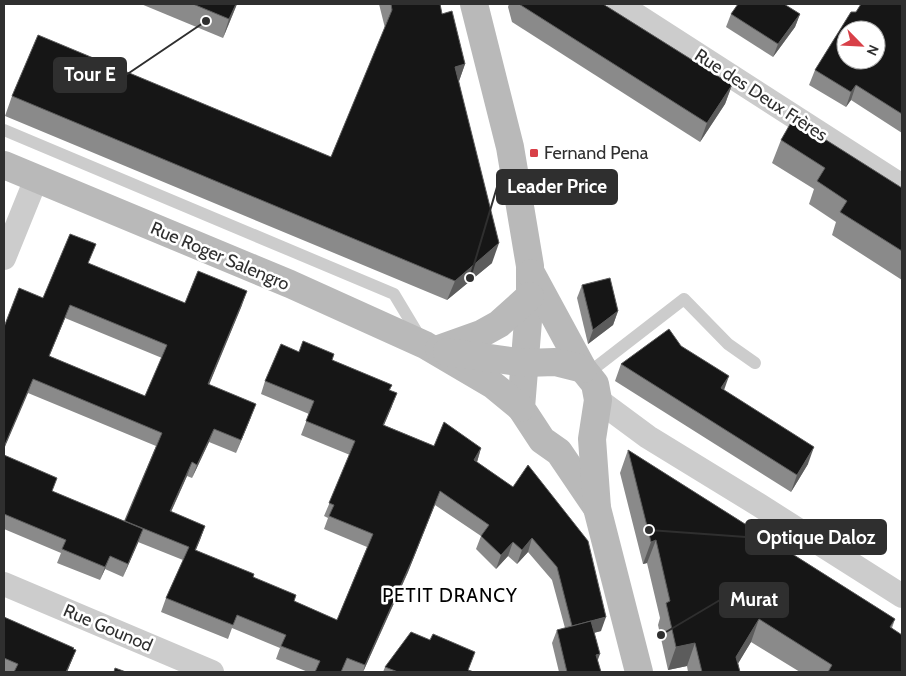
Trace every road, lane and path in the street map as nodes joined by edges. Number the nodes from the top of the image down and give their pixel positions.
1 (474, 4) edge
2 (619, 4) edge
3 (4, 130) edge
4 (4, 165) edge
5 (36, 179) junction
6 (902, 186) edge
7 (4, 258) edge
8 (530, 284) junction
9 (430, 348) junction
10 (524, 363) junction
11 (755, 363) dead end
12 (585, 371) junction
13 (598, 400) junction
14 (521, 408) junction
15 (592, 440) junction
16 (559, 452) junction
17 (597, 508) junction
18 (4, 584) edge
19 (902, 596) edge
20 (212, 672) edge
21 (639, 672) edge

1 - 8 main road
2 - 6 street, Rue des Deux Frères
3 - 9 lane
4 - 5 main road, Rue Roger Salengro
5 - 7 street
5 - 9 main road, Rue Roger Salengro
8 - 9 main road
8 - 10 main road
8 - 12 main road
9 - 10 main road, Rue Roger Salengro
9 - 14 main road, Rue Roger Salengro
10 - 12 main road
10 - 14 main road
11 - 12 lane
12 - 13 main road
13 - 15 main road
13 - 19 street
14 - 16 main road
15 - 16 main road
15 - 17 main road
16 - 17 main road
17 - 21 main road
18 - 20 street, Rue Gounod

